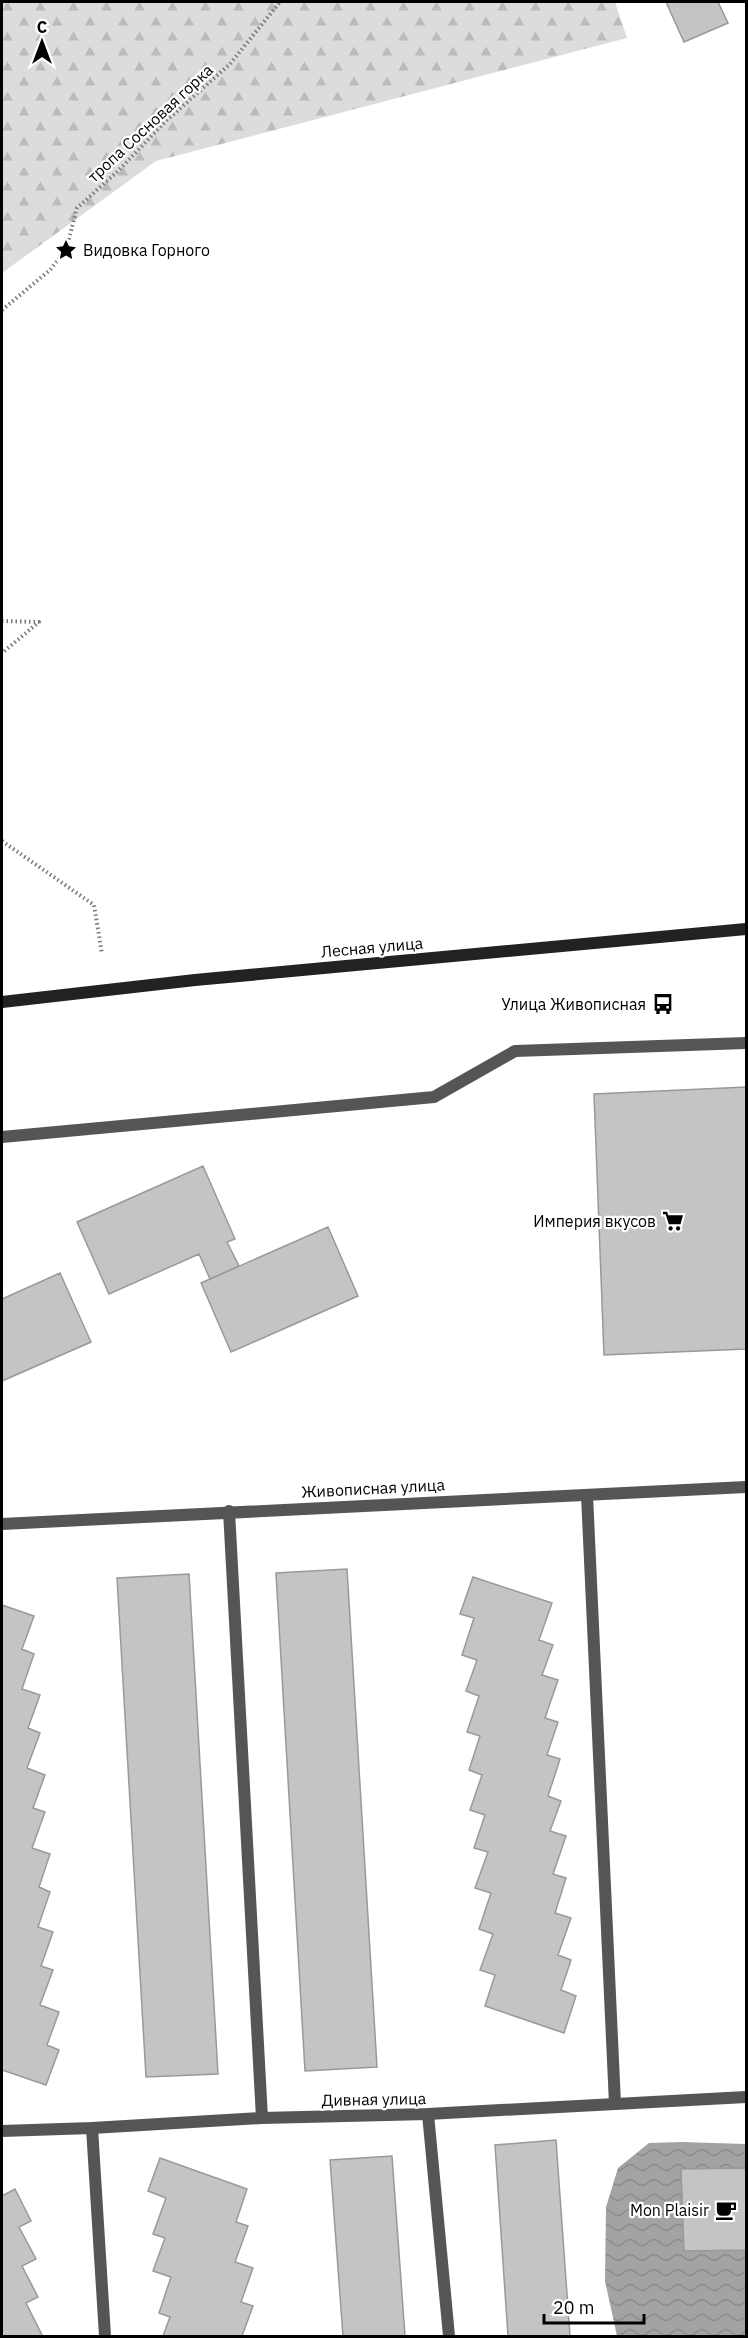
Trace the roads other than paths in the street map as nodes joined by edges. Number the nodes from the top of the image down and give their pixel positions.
1 (747, 929) edge
2 (2, 1002) edge
3 (747, 1043) edge
4 (2, 1137) edge
5 (747, 1487) edge
6 (587, 1495) junction
7 (229, 1511) junction
8 (2, 1524) edge
9 (747, 2097) edge
10 (615, 2104) junction
11 (428, 2114) junction
12 (262, 2118) junction
13 (92, 2128) junction
14 (2, 2131) edge
15 (105, 2337) edge
16 (449, 2337) edge

1 - 2 main road, Лесная улица
3 - 4 street
5 - 6 street, Живописная улица
6 - 7 street, Живописная улица
6 - 10 street
7 - 8 street, Живописная улица
7 - 12 street
9 - 10 street, Дивная улица
10 - 11 street, Дивная улица
11 - 12 street, Дивная улица
11 - 16 street
12 - 13 street, Дивная улица
13 - 14 street, Дивная улица
13 - 15 street

